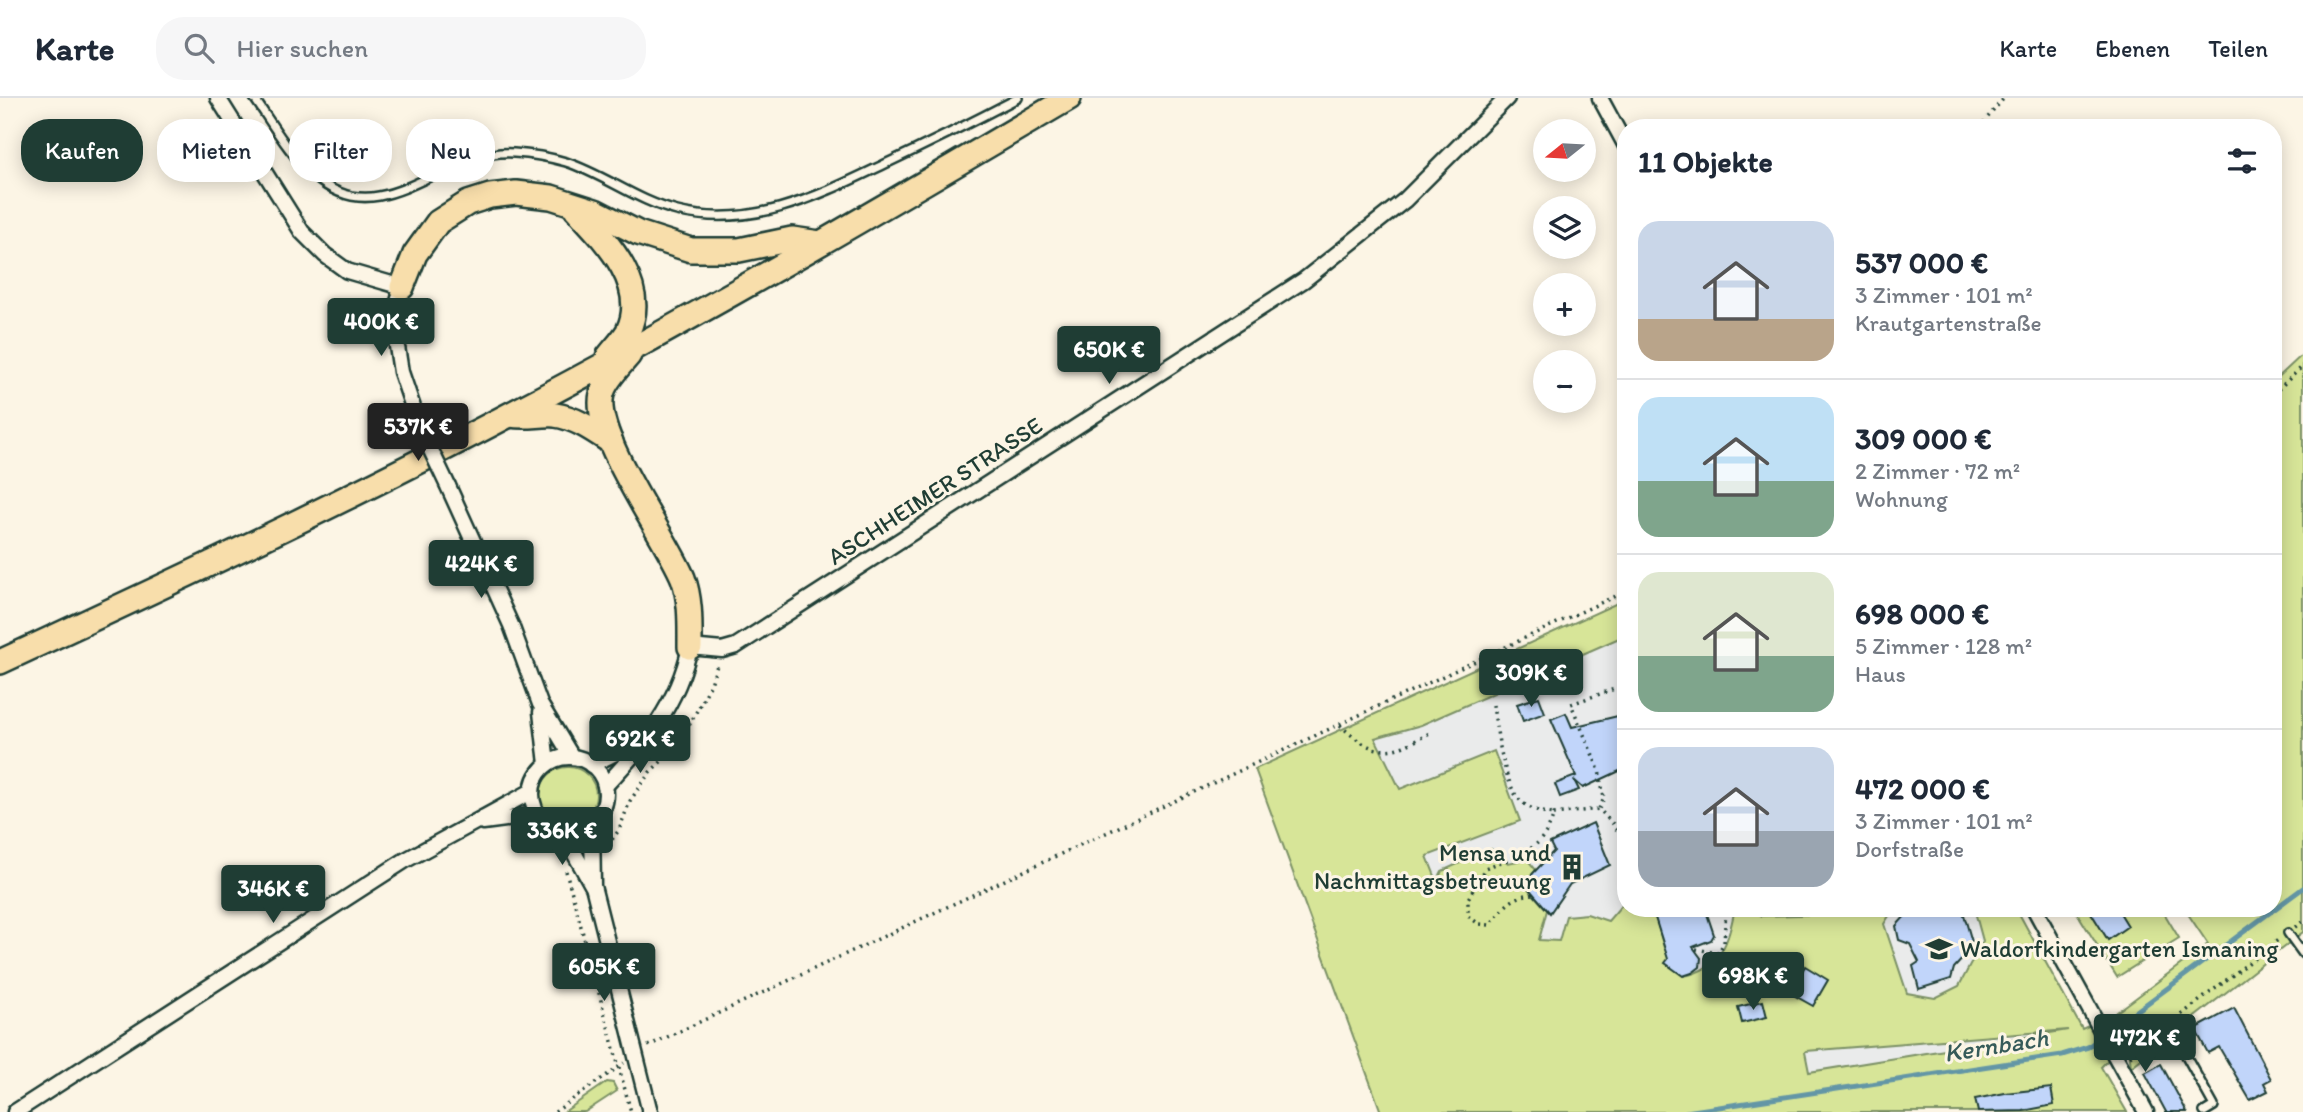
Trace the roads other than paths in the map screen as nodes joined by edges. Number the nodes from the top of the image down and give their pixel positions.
1 (218, 98) edge
2 (254, 98) edge
3 (1018, 98) edge
4 (1069, 98) edge
5 (1507, 98) edge
6 (1600, 98) edge
7 (1617, 129) edge
8 (571, 204) junction
9 (820, 243) junction
10 (402, 287) junction
11 (638, 344) junction
12 (603, 364) junction
13 (510, 415) junction
14 (611, 442) junction
15 (690, 647) junction
16 (0, 662) edge
17 (540, 704) junction
18 (644, 739) junction
19 (572, 757) junction
20 (547, 764) junction
21 (591, 765) junction
22 (605, 786) junction
23 (532, 790) junction
24 (538, 815) junction
25 (592, 823) junction
26 (475, 824) junction
27 (562, 831) junction
28 (593, 886) junction
29 (2039, 917) edge
30 (2288, 933) road end
31 (2303, 954) edge
32 (2169, 1025) road end
33 (15, 1112) edge
34 (650, 1112) edge
35 (2146, 1112) edge
36 (2204, 1112) edge

1 - 10 street
2 - 3 lane
4 - 9 main road
5 - 15 street, ASCHHEIMER STRASSE
6 - 7 street
8 - 9 main road
8 - 10 main road
8 - 12 main road
9 - 11 main road
10 - 17 street, bridge
11 - 12 main road
11 - 14 main road
12 - 13 main road
13 - 14 main road
13 - 16 main road
14 - 15 main road
15 - 18 street
17 - 19 street
17 - 20 street
18 - 21 street
18 - 22 street
19 - 20 street
19 - 21 street
20 - 23 street
21 - 22 street
22 - 25 street
23 - 24 street
23 - 26 street
24 - 26 street
24 - 27 street
25 - 27 street
25 - 28 street
26 - 33 street
27 - 28 street
28 - 34 street
29 - 35 street
30 - 31 lane
32 - 36 lane

